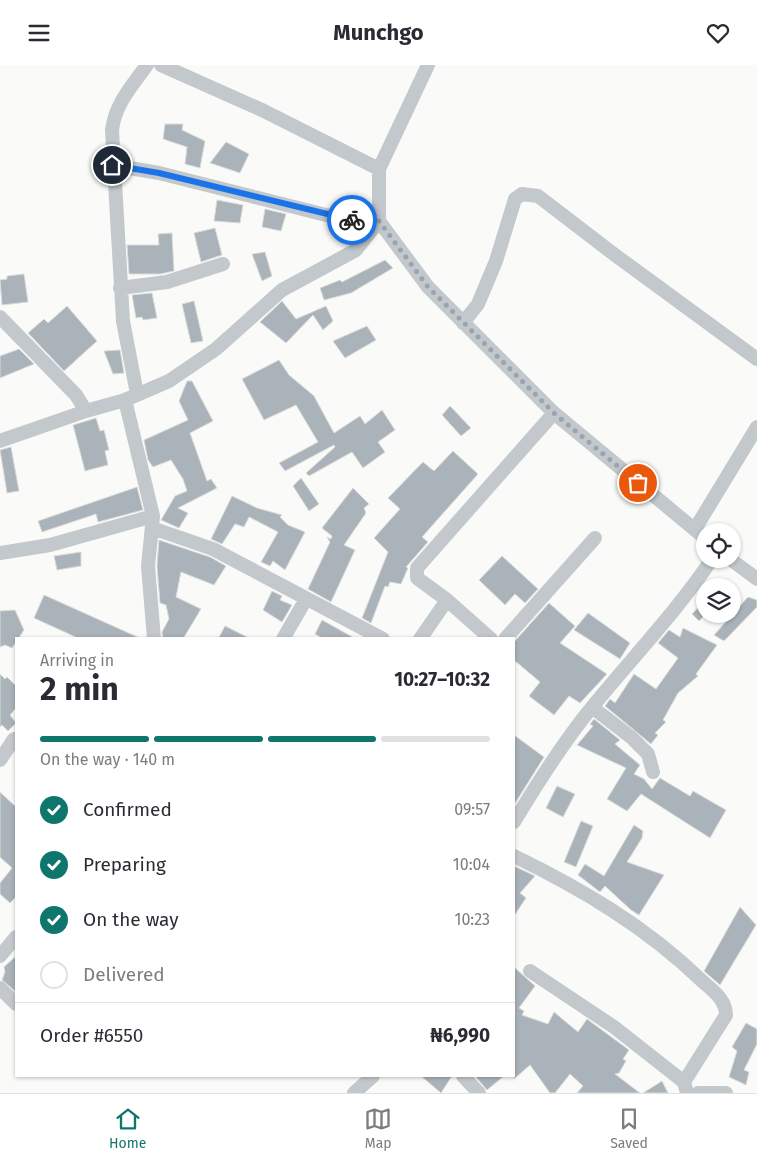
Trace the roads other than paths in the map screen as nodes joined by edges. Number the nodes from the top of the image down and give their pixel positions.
1 (147, 65) edge
2 (161, 65) edge
3 (428, 65) edge
4 (112, 165) junction
5 (380, 169) junction
6 (379, 221) junction
7 (223, 264) dead end
8 (120, 289) junction
9 (0, 317) edge
10 (463, 323) junction
11 (757, 359) edge
12 (131, 397) junction
13 (86, 411) junction
14 (554, 413) junction
15 (757, 427) edge
16 (0, 441) edge
17 (152, 522) junction
18 (705, 523) edge
19 (696, 530) edge
20 (595, 538) dead end
21 (0, 553) edge
22 (741, 567) edge
23 (706, 568) edge
24 (757, 579) edge
25 (306, 599) junction
26 (447, 600) junction
27 (154, 637) edge
28 (284, 637) edge
29 (380, 637) edge
30 (421, 637) edge
31 (489, 637) edge
32 (507, 637) edge
33 (592, 707) junction
34 (14, 739) dead end
35 (0, 760) edge
36 (652, 772) dead end
37 (515, 820) edge
38 (515, 856) edge
39 (15, 938) edge
40 (0, 956) edge
41 (530, 971) dead end
42 (0, 988) edge
43 (15, 1003) edge
44 (372, 1077) edge
45 (464, 1077) edge
46 (686, 1087) edge
47 (354, 1093) edge
48 (479, 1093) edge
49 (698, 1093) edge
50 (726, 1093) edge

1 - 4 street
2 - 5 street
3 - 5 street
4 - 6 street
4 - 8 street
5 - 6 street
6 - 10 street
6 - 12 street
7 - 8 street
8 - 12 street
9 - 13 street
10 - 11 street
10 - 14 street
12 - 13 street
12 - 17 street
13 - 16 street
14 - 19 street
14 - 26 street
15 - 18 street
17 - 21 street
17 - 25 street
17 - 27 street
20 - 32 street
22 - 24 street
23 - 33 street
25 - 28 street
25 - 29 street
26 - 30 street
26 - 31 street
33 - 36 street
33 - 37 street
34 - 35 street
38 - 46 street
39 - 40 street
41 - 46 street
42 - 43 street
44 - 47 street
45 - 48 street
49 - 50 street

